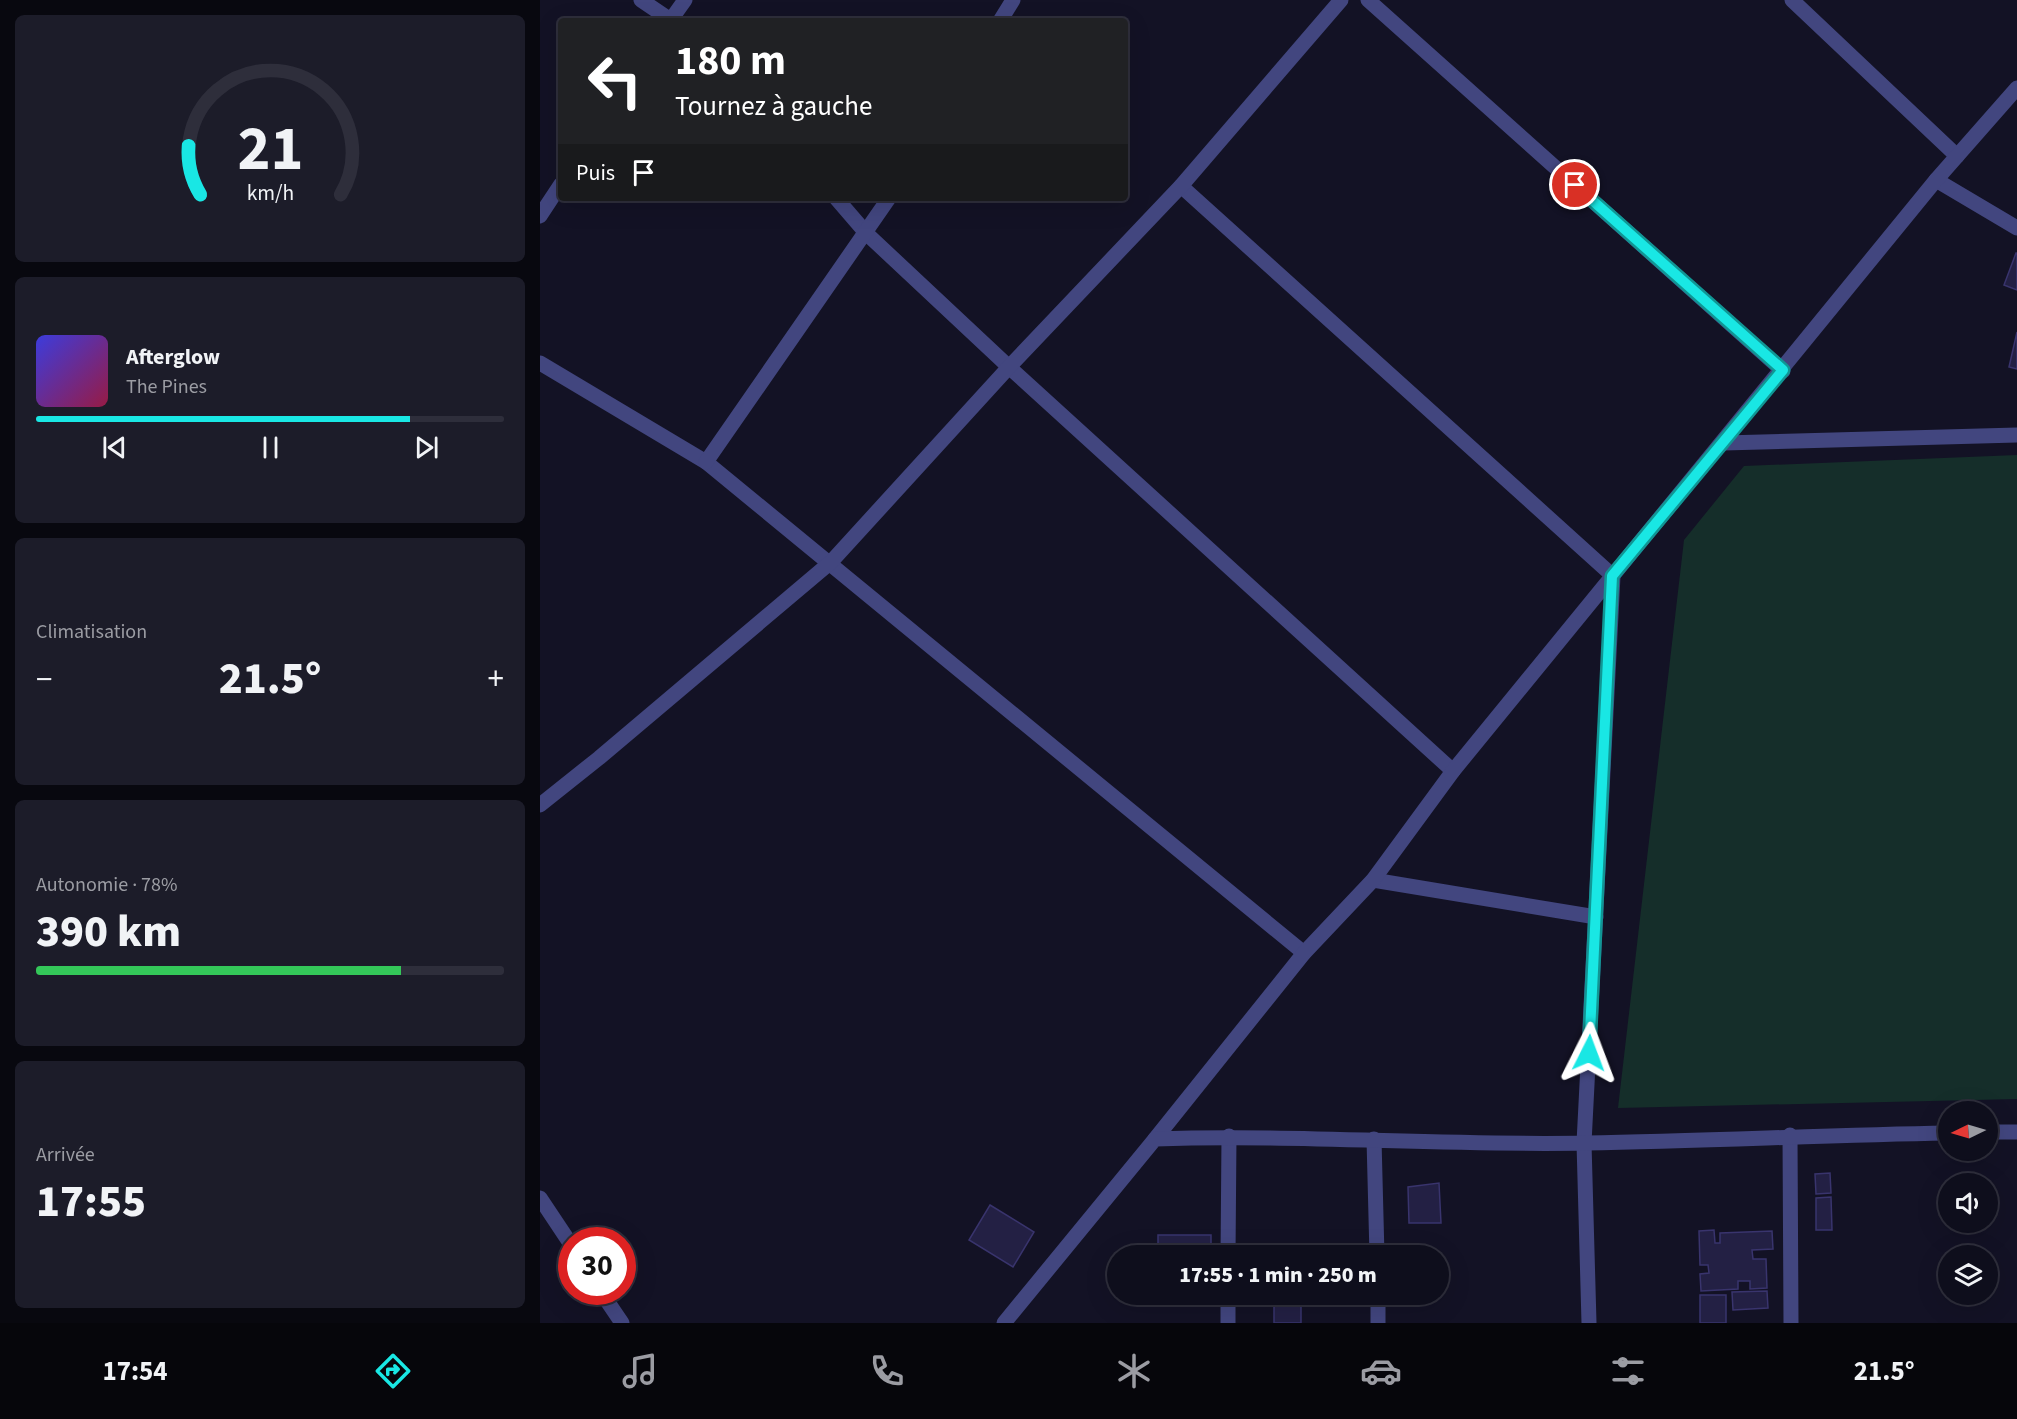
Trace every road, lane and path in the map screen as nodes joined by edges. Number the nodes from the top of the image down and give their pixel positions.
1 (641, 0) edge
2 (685, 0) edge
3 (1013, 0) edge
4 (1341, 0) edge
5 (1368, 0) edge
6 (1792, 0) edge
7 (667, 18) edge
8 (673, 18) edge
9 (1002, 18) edge
10 (2017, 88) edge
11 (1957, 156) junction
12 (1936, 180) junction
13 (1181, 186) junction
14 (558, 189) edge
15 (839, 201) edge
16 (887, 201) edge
17 (540, 216) edge
18 (2017, 228) edge
19 (867, 234) junction
20 (540, 363) edge
21 (1009, 367) junction
22 (1783, 370) junction
23 (2017, 435) edge
24 (1724, 443) junction
25 (706, 462) junction
26 (831, 562) junction
27 (1612, 576) junction
28 (1453, 771) junction
29 (540, 805) edge
30 (1374, 880) junction
31 (1596, 917) junction
32 (1304, 953) junction
33 (1998, 1132) edge
34 (2017, 1132) edge
35 (1938, 1133) edge
36 (1790, 1135) junction
37 (1229, 1136) junction
38 (1155, 1138) junction
39 (1374, 1139) junction
40 (1584, 1143) junction
41 (540, 1198) edge
42 (559, 1227) edge
43 (1228, 1245) edge
44 (1377, 1245) edge
45 (610, 1305) edge
46 (1228, 1305) edge
47 (1378, 1305) edge
48 (622, 1323) edge
49 (1004, 1323) edge
50 (1228, 1323) edge
51 (1378, 1323) edge
52 (1590, 1323) edge
53 (1791, 1323) edge

1 - 7 street
2 - 8 street
3 - 9 street
4 - 13 street
5 - 22 street
6 - 11 street
10 - 11 street
11 - 12 street
12 - 18 street
12 - 22 street
13 - 21 street
13 - 27 street
14 - 17 street
15 - 19 street
16 - 19 street
19 - 21 street
19 - 25 street
20 - 25 street
21 - 26 street
21 - 28 street
22 - 24 street
23 - 24 street
24 - 27 street
25 - 26 street
26 - 29 street
26 - 32 street
27 - 28 street
27 - 31 street
28 - 30 street
30 - 31 street
30 - 32 street
31 - 40 street
32 - 38 street
33 - 34 street
35 - 36 street
36 - 40 street
36 - 53 street
37 - 38 street
37 - 39 street
37 - 43 street
38 - 49 street
39 - 40 street
39 - 44 street
40 - 52 street
41 - 42 street
45 - 48 street
46 - 50 street
47 - 51 street

